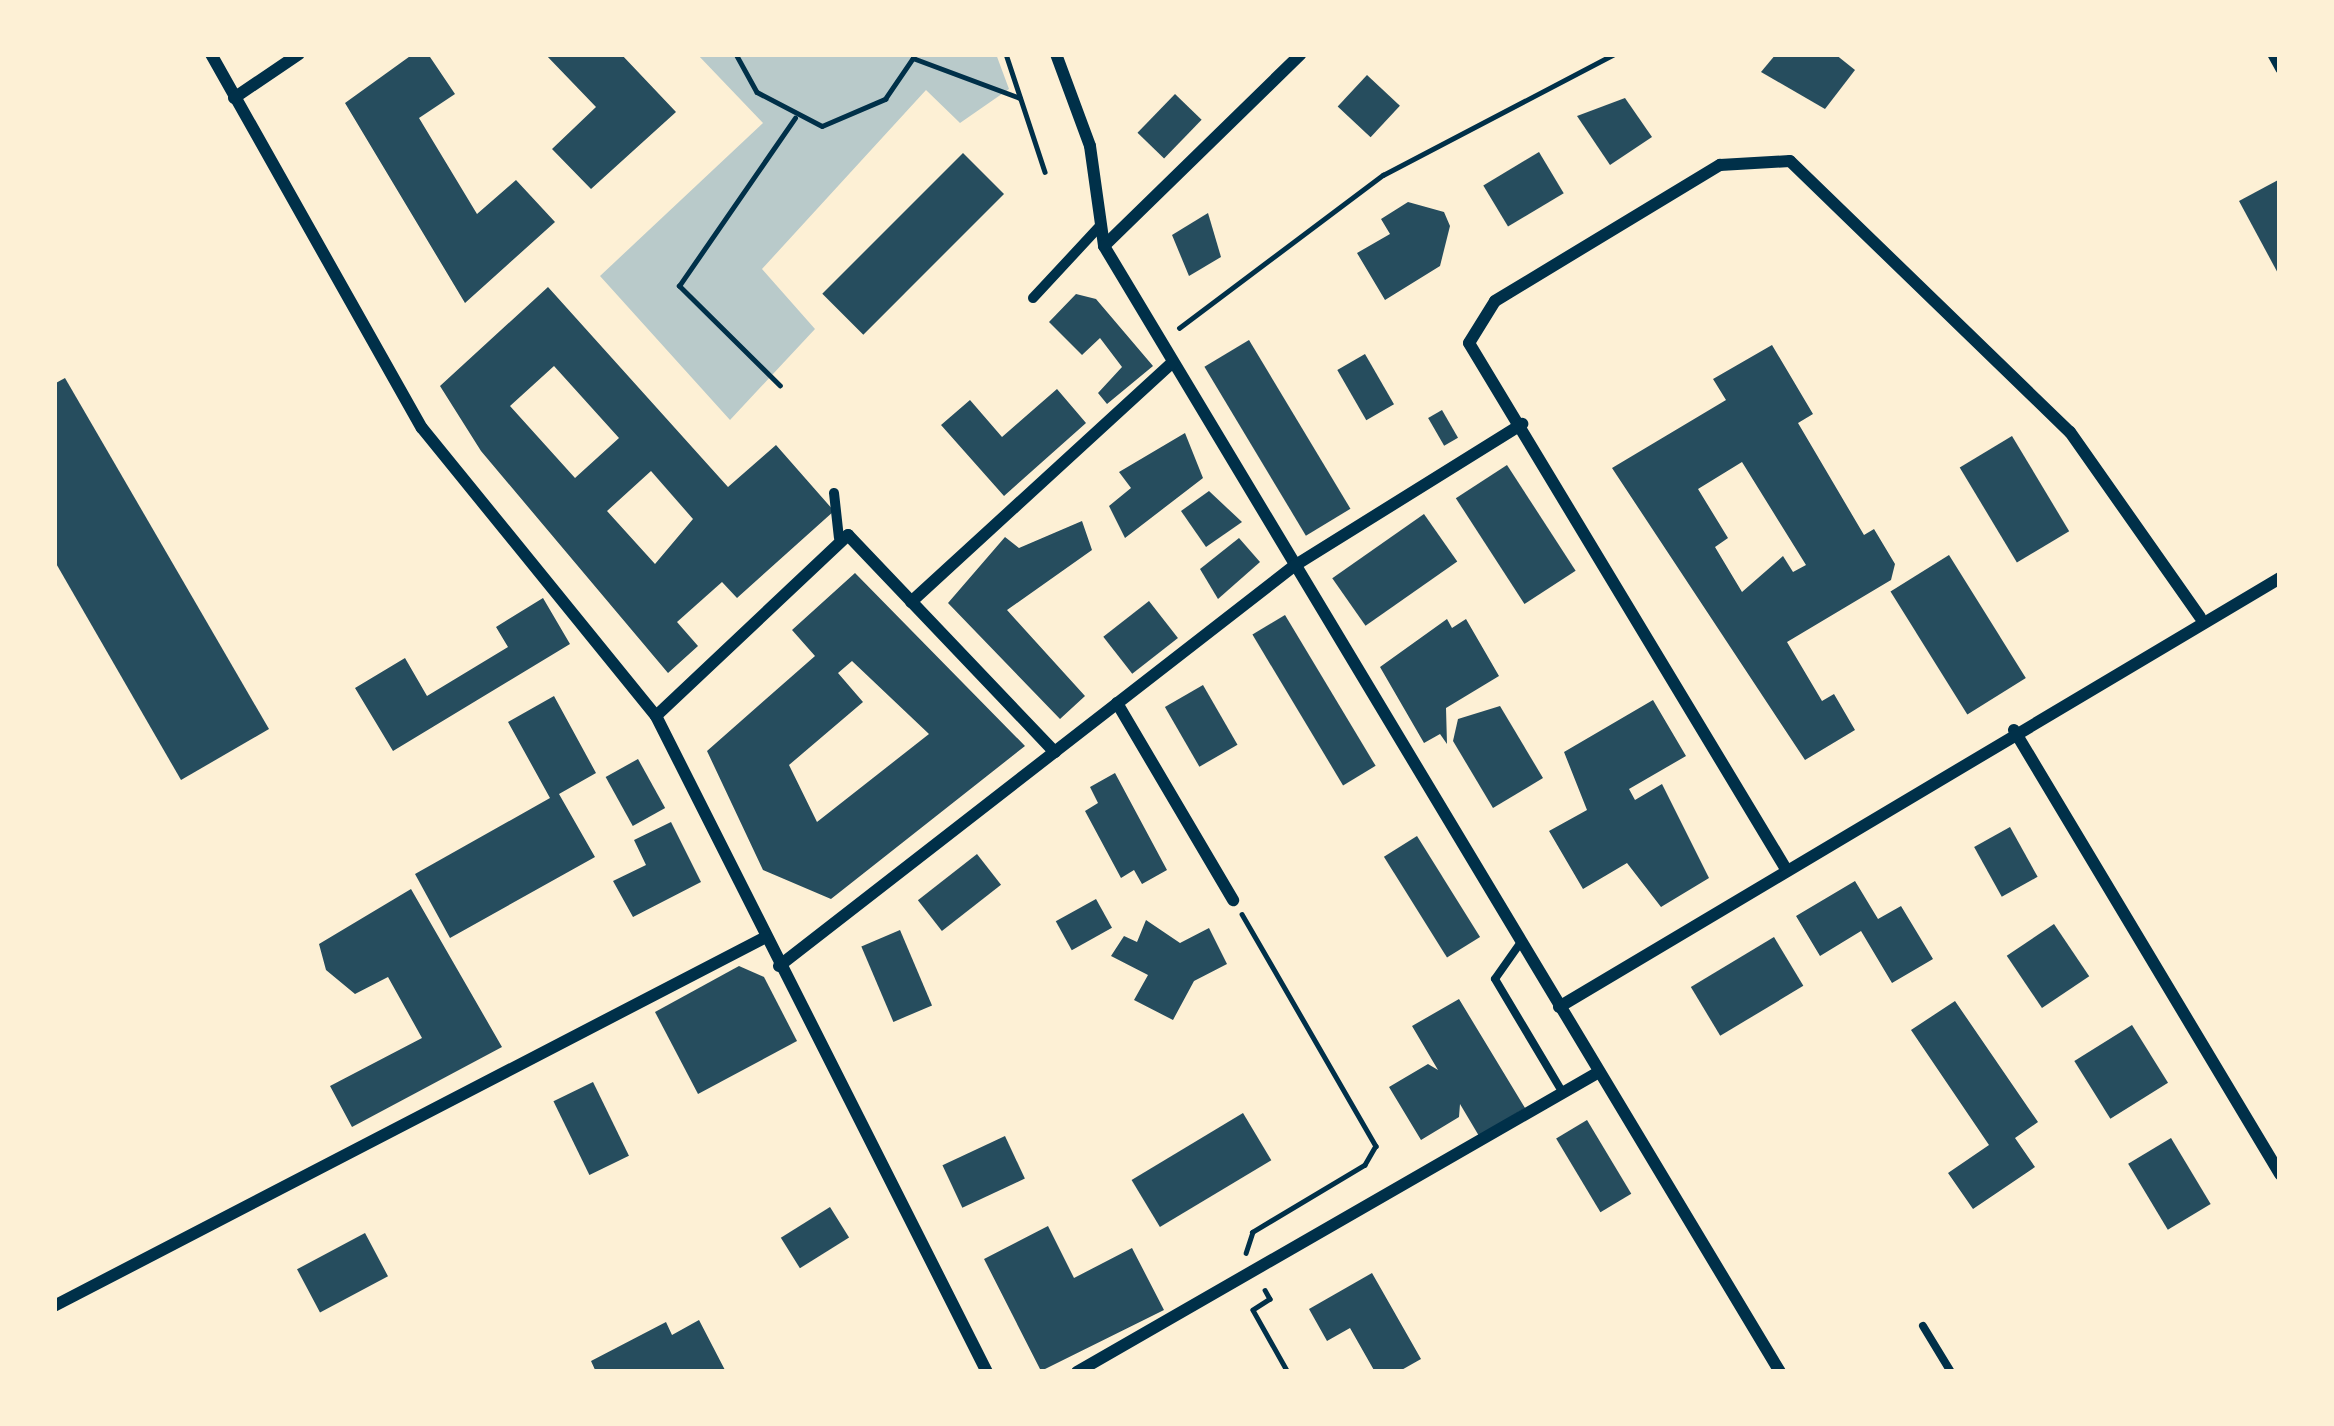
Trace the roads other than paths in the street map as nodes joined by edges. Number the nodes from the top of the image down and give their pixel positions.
1 (211, 54) edge
2 (299, 54) edge
3 (1056, 54) edge
4 (1301, 54) edge
5 (2271, 54) edge
6 (2280, 70) edge
7 (234, 98) junction
8 (1099, 227) junction
9 (1104, 246) junction
10 (1033, 298) dead end
11 (1172, 363) junction
12 (1522, 424) junction
13 (834, 493) dead end
14 (843, 537) junction
15 (1294, 566) junction
16 (2280, 578) edge
17 (911, 602) junction
18 (2200, 617) junction
19 (1117, 704) junction
20 (656, 716) junction
21 (2014, 730) junction
22 (1055, 752) junction
23 (1786, 869) junction
24 (1233, 900) road end
25 (764, 938) junction
26 (1521, 942) junction
27 (779, 967) junction
28 (1559, 1006) junction
29 (1599, 1072) junction
30 (1562, 1093) junction
31 (2280, 1174) edge
32 (54, 1306) edge
33 (1923, 1326) dead end
34 (987, 1372) edge
35 (1077, 1372) edge
36 (1780, 1372) edge
37 (1951, 1372) edge

1 - 7 street
2 - 7 street
3 - 8 street
4 - 9 street
5 - 6 lane
7 - 20 street
8 - 9 street
8 - 10 street
9 - 11 street
11 - 15 street
11 - 17 street
12 - 15 street
12 - 18 street
12 - 23 street
13 - 14 street
14 - 17 street
14 - 20 street
15 - 19 street
15 - 26 street
16 - 18 street
17 - 22 street
18 - 21 street
19 - 22 street
19 - 24 street
20 - 25 street
21 - 23 street
21 - 31 street
22 - 27 street
23 - 28 street
25 - 27 street
25 - 32 street
26 - 28 street
26 - 30 lane
27 - 34 street
28 - 29 street
29 - 30 street
29 - 36 street
30 - 35 street
33 - 37 lane

